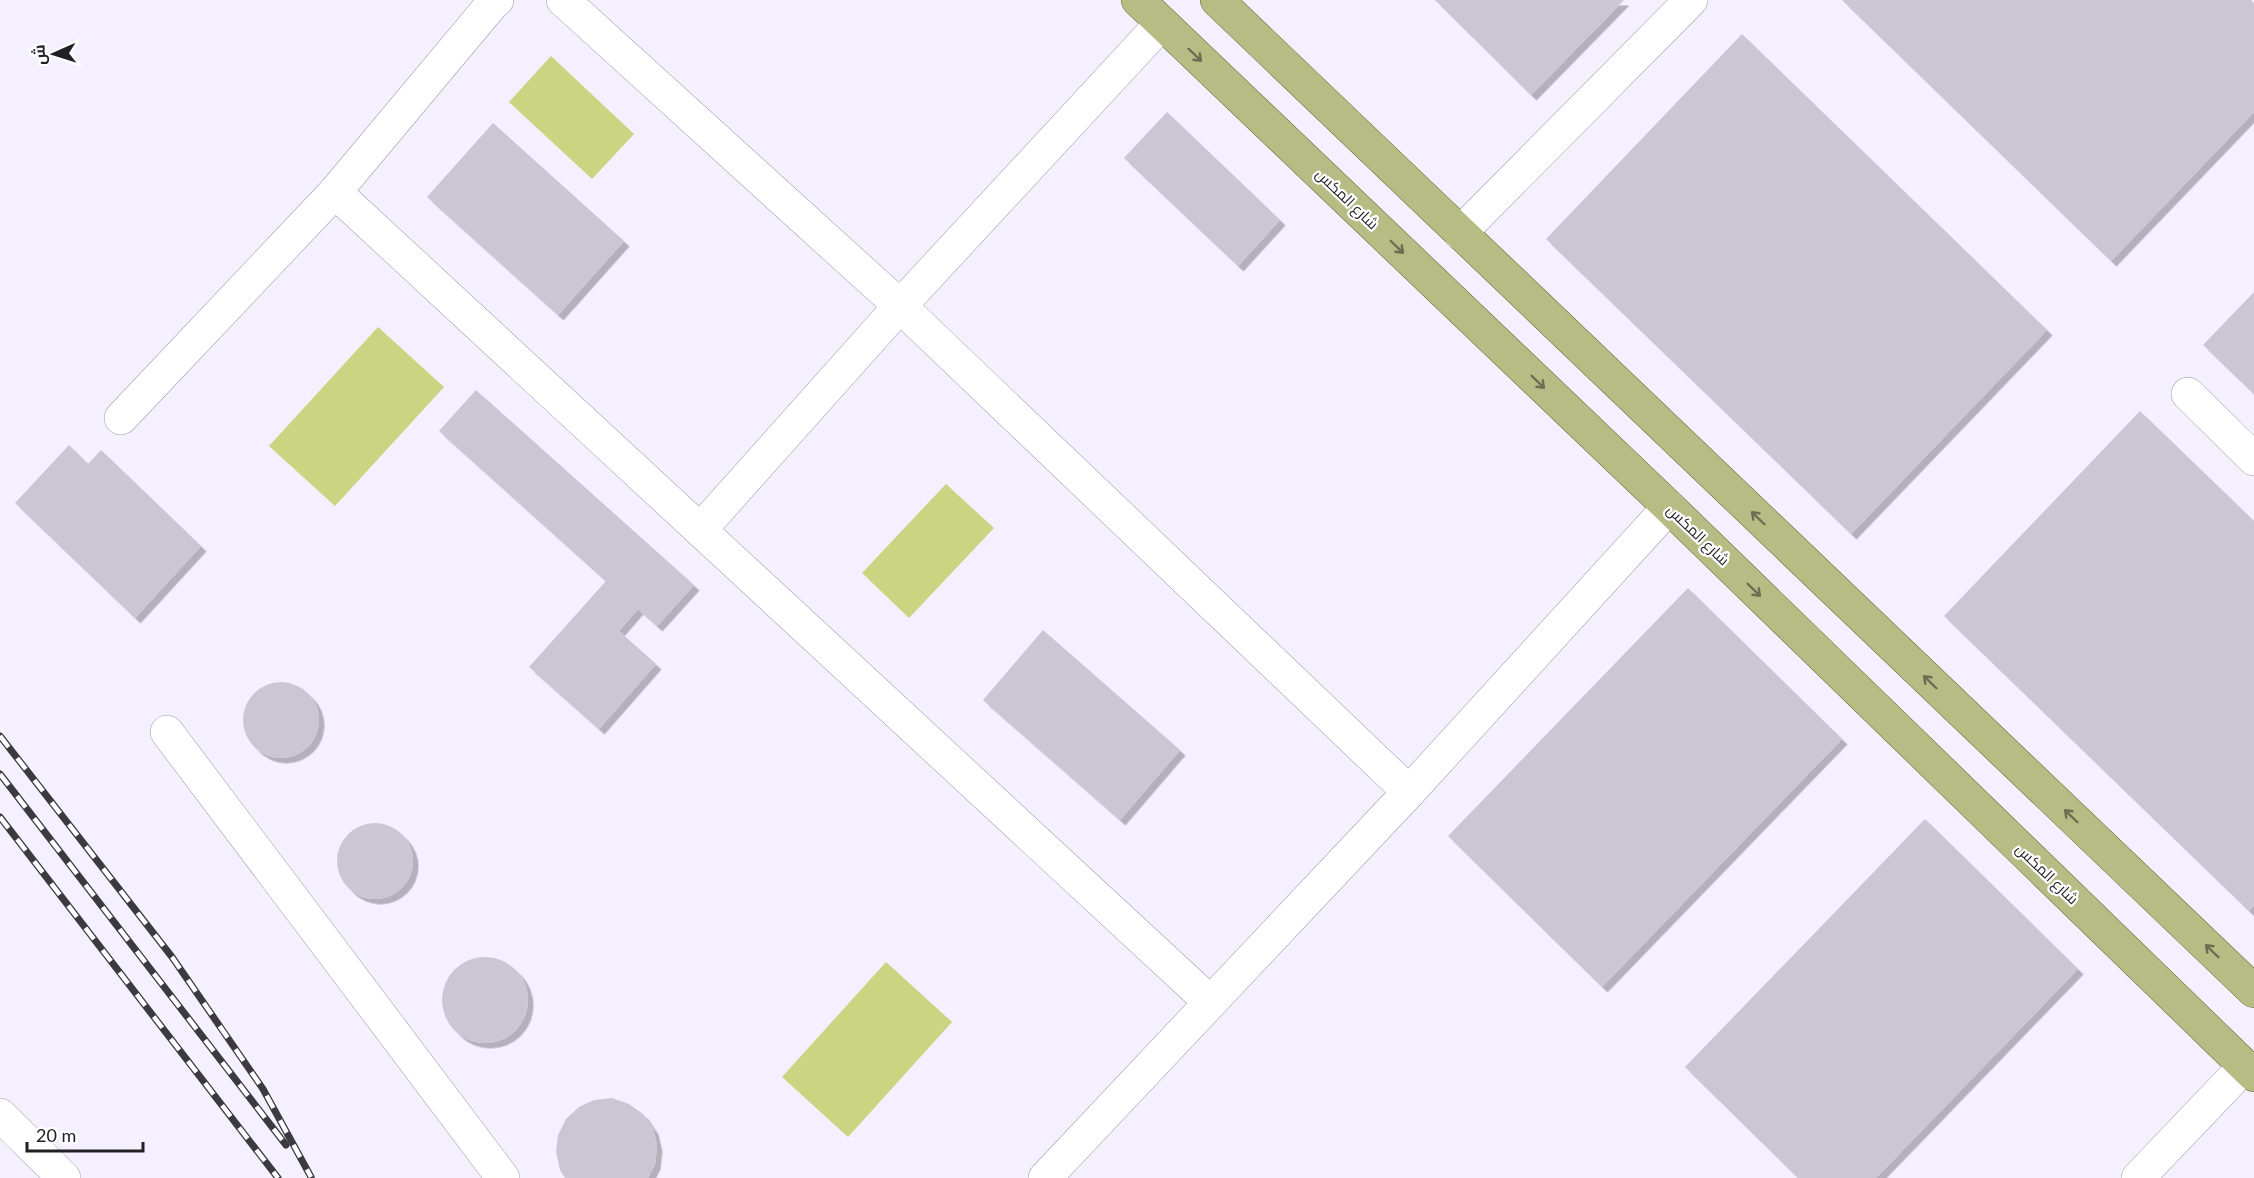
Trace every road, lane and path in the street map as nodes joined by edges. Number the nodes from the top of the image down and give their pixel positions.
1 (497, 0) edge
2 (563, 0) edge
3 (1138, 0) edge
4 (1217, 0) edge
5 (1691, 0) edge
6 (1162, 23) junction
7 (335, 192) junction
8 (1460, 233) junction
9 (900, 306) junction
10 (2188, 394) dead end
11 (121, 418) dead end
12 (2254, 459) edge
13 (1669, 507) junction
14 (700, 530) junction
15 (167, 732) dead end
16 (1409, 792) junction
17 (2252, 985) edge
18 (1210, 1002) junction
19 (2249, 1070) edge
20 (0, 1115) edge
21 (64, 1178) edge
22 (503, 1178) edge
23 (1045, 1178) edge
24 (2138, 1178) edge

1 - 7 lane
2 - 9 lane
3 - 6 main road, شارع المكس
4 - 8 main road
5 - 8 lane
6 - 9 lane
6 -> 13 main road, شارع المكس
7 - 11 lane
7 - 14 lane
17 -> 8 main road
9 - 14 lane
9 - 16 lane
10 - 12 lane
13 - 16 lane
13 -> 19 main road, شارع المكس
14 - 18 lane
15 - 22 lane
16 - 18 lane
18 - 23 lane
19 - 24 lane
20 - 21 lane

